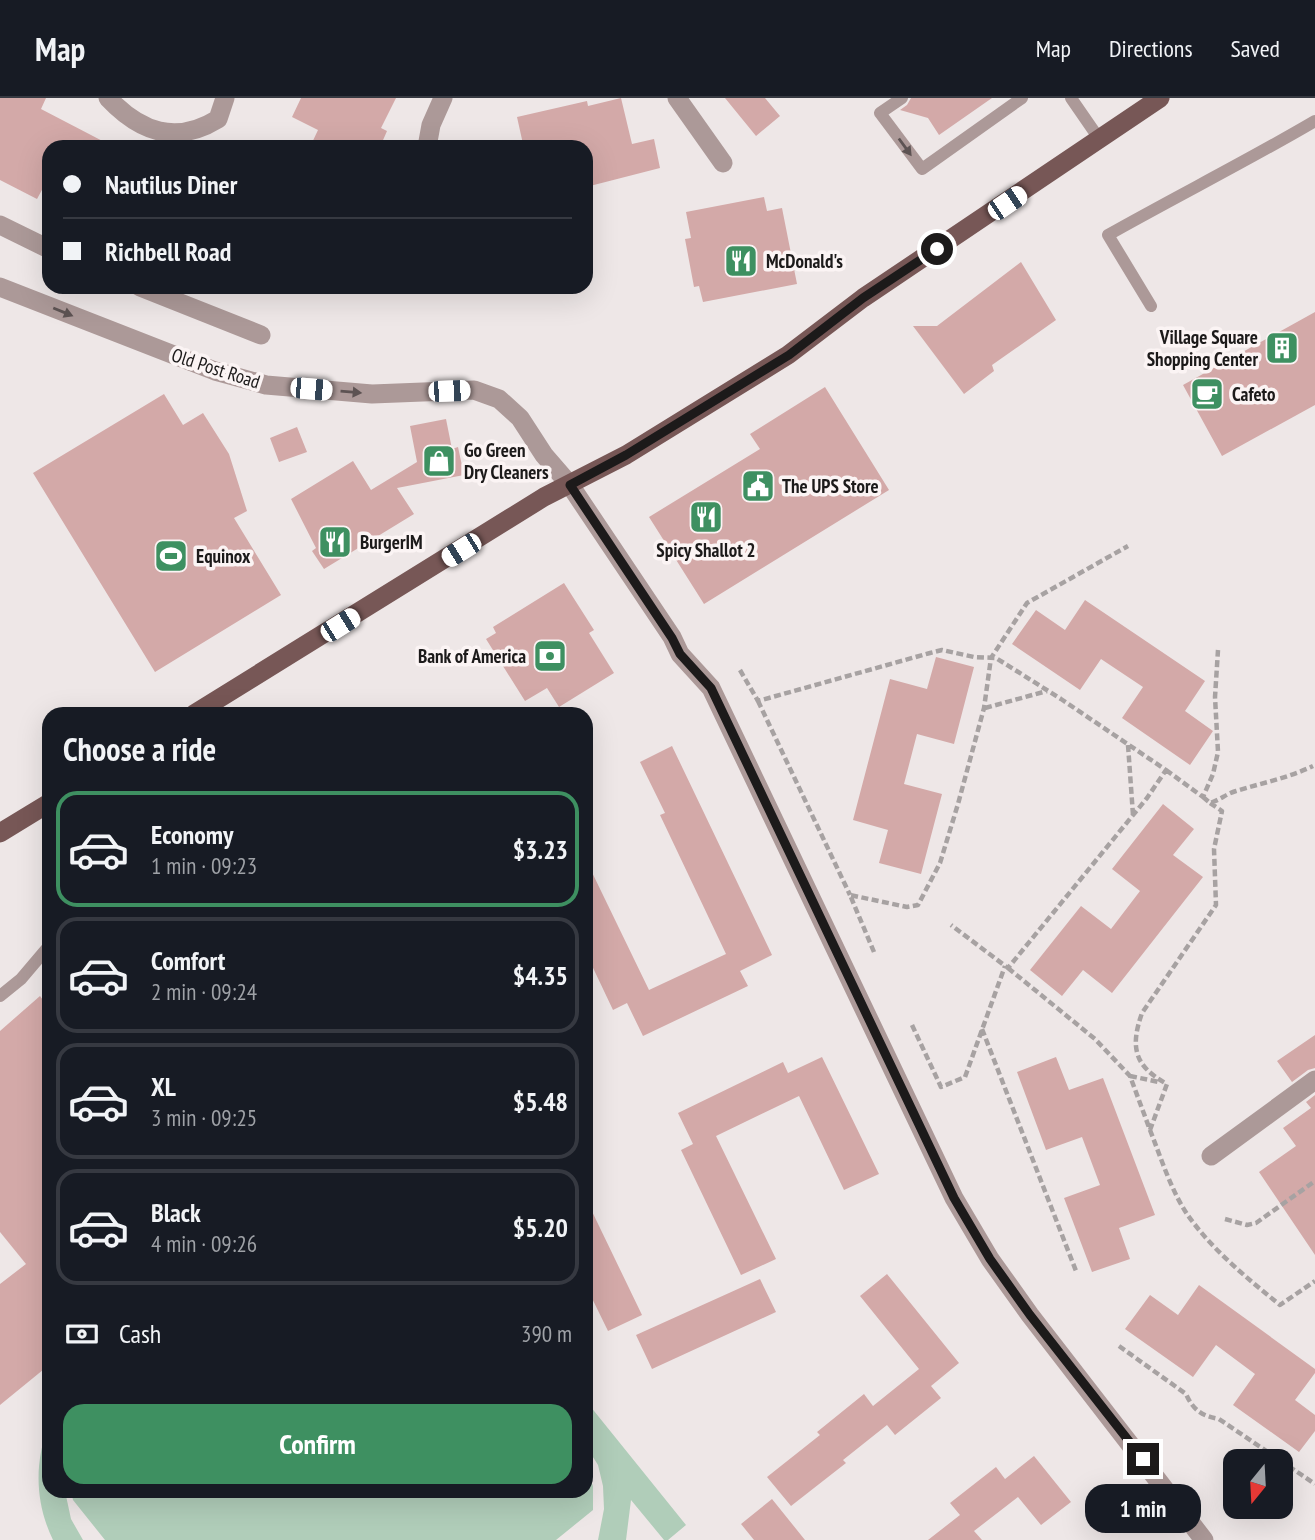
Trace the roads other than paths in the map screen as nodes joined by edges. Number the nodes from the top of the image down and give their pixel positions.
1 (108, 98) edge
2 (225, 98) edge
3 (443, 98) edge
4 (677, 98) edge
5 (902, 98) edge
6 (1022, 98) edge
7 (1071, 98) edge
8 (1160, 98) edge
9 (1315, 121) edge
10 (429, 140) edge
11 (1100, 140) junction
12 (723, 163) dead end
13 (0, 225) edge
14 (42, 246) edge
15 (0, 287) edge
16 (157, 294) edge
17 (1151, 306) dead end
18 (261, 334) dead end
19 (570, 485) junction
20 (205, 707) edge
21 (42, 807) edge
22 (0, 833) edge
23 (42, 954) edge
24 (0, 996) edge
25 (1315, 1080) edge
26 (1211, 1156) dead end
27 (1204, 1540) edge

1 - 2 street
3 - 10 street
4 - 12 street
5 -> 6 lane
7 - 11 lane
8 - 11 main road
9 - 17 lane
11 - 19 main road
13 - 14 street
15 -> 19 street, Old Post Road
16 - 18 street
19 - 20 main road
19 - 27 street, Old Post Road
21 - 22 main road
23 - 24 lane
25 - 26 street

